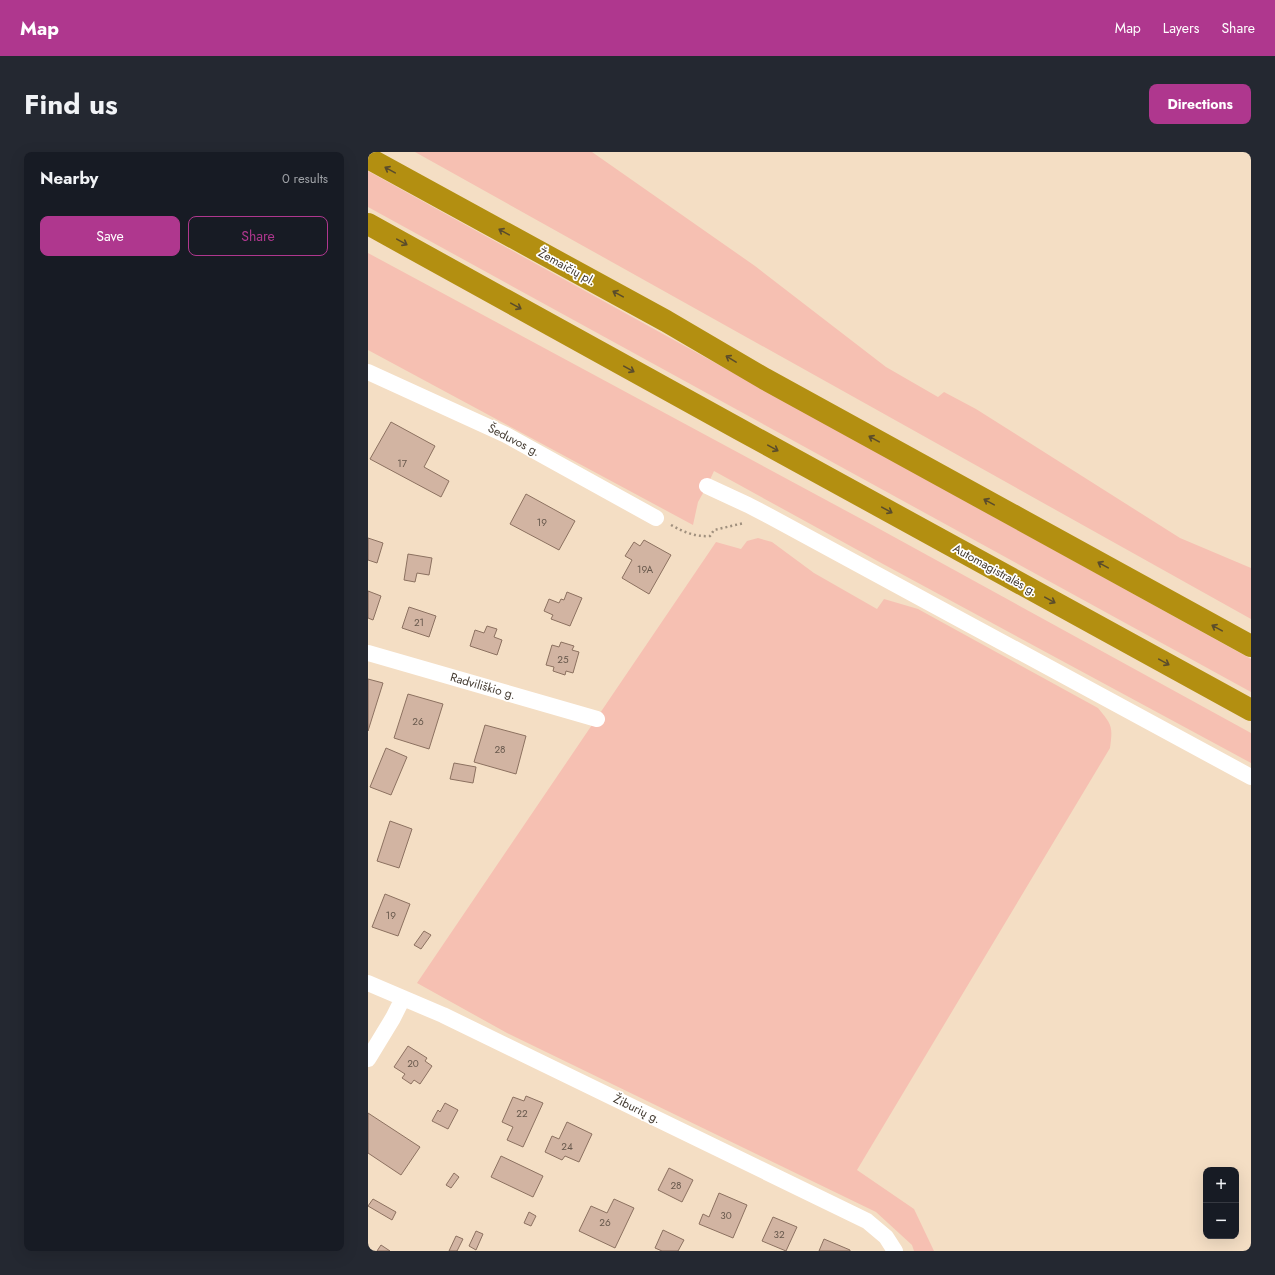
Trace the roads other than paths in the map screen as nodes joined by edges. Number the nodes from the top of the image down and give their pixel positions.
1 (368, 158) edge
2 (368, 224) edge
3 (368, 372) edge
4 (707, 486) dead end
5 (656, 518) road end
6 (1251, 646) edge
7 (368, 653) edge
8 (1251, 710) edge
9 (598, 719) dead end
10 (1251, 777) edge
11 (368, 983) edge
12 (403, 998) junction
13 (368, 1059) edge
14 (895, 1251) edge

6 -> 1 highway, Žemaičių pl.
2 -> 8 highway, Automagistralės g.
3 - 5 street, Šeduvos g.
4 - 10 street
7 - 9 street, Radviliškio g.
11 - 12 street, Žiburių g.
12 - 13 street
12 - 14 street, Žiburių g.

